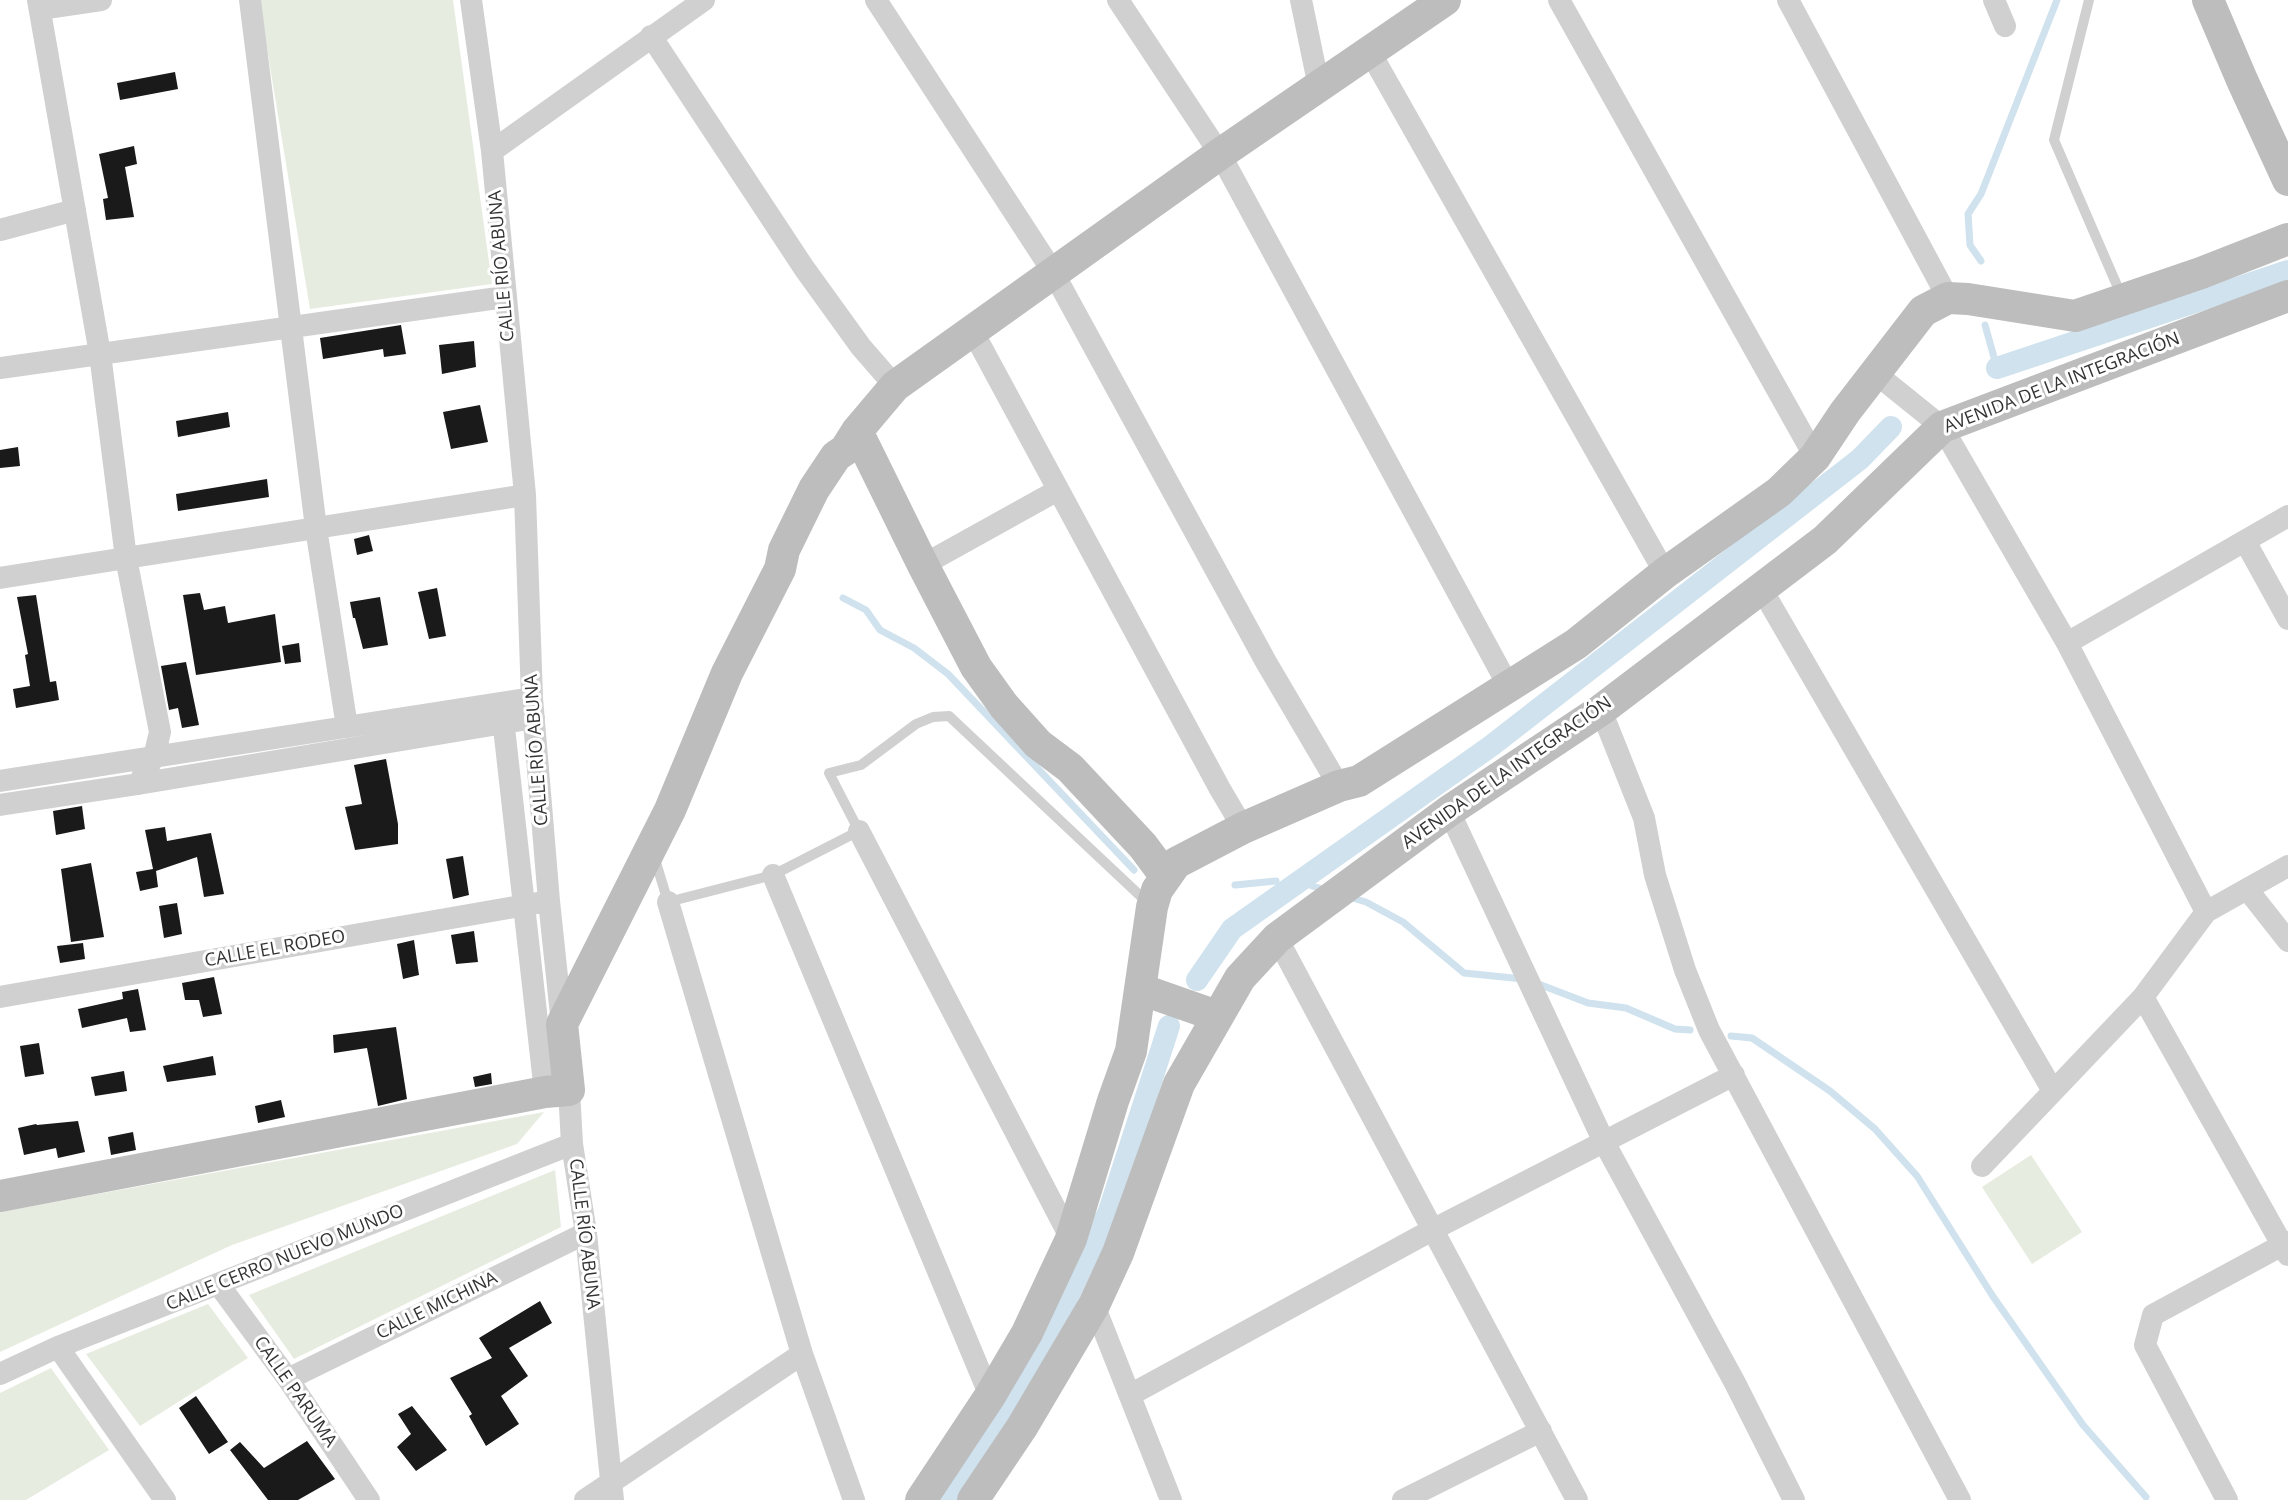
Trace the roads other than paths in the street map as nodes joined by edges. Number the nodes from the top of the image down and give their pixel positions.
1 (101, 0) edge
2 (250, 0) edge
3 (471, 0) edge
4 (704, 0) edge
5 (876, 0) edge
6 (1118, 0) edge
7 (1301, 0) edge
8 (1558, 0) edge
9 (1788, 0) edge
10 (1994, 0) edge
11 (2089, 0) edge
12 (2208, 0) edge
13 (1432, 4) edge
14 (39, 5) edge
15 (2006, 26) dead end
16 (651, 36) junction
17 (1370, 52) junction
18 (1319, 87) junction
19 (492, 151) junction
20 (1220, 154) junction
21 (2288, 180) edge
22 (75, 210) junction
23 (0, 231) edge
24 (2288, 239) edge
25 (1053, 272) junction
26 (505, 297) junction
27 (2288, 297) edge
28 (1948, 298) junction
29 (2124, 300) junction
30 (291, 327) junction
31 (972, 330) junction
32 (100, 354) junction
33 (0, 368) edge
34 (1875, 374) junction
35 (895, 386) junction
36 (1942, 427) junction
37 (857, 431) junction
38 (1815, 457) junction
39 (1058, 490) junction
40 (525, 495) junction
41 (2288, 516) edge
42 (316, 528) junction
43 (2245, 541) junction
44 (126, 558) junction
45 (923, 565) junction
46 (1665, 573) junction
47 (0, 578) edge
48 (1761, 588) junction
49 (2288, 619) edge
50 (2067, 643) junction
51 (1509, 687) junction
52 (533, 708) junction
53 (1601, 710) junction
54 (502, 713) junction
55 (347, 727) junction
56 (154, 757) junction
57 (0, 782) edge
58 (138, 784) junction
59 (1338, 786) junction
60 (0, 805) edge
61 (1449, 812) junction
62 (1244, 828) junction
63 (859, 831) junction
64 (651, 846) junction
65 (2288, 866) edge
66 (773, 875) junction
67 (1166, 877) junction
68 (2247, 889) junction
69 (549, 901) junction
70 (668, 902) junction
71 (524, 905) junction
72 (1152, 907) junction
73 (2206, 912) junction
74 (1277, 938) junction
75 (2288, 941) edge
76 (1140, 989) junction
77 (0, 997) edge
78 (2143, 998) junction
79 (1217, 1016) junction
80 (562, 1024) junction
81 (1734, 1075) junction
82 (557, 1091) junction
83 (2053, 1091) junction
84 (1604, 1142) junction
85 (572, 1144) junction
86 (1982, 1166) dead end
87 (0, 1196) edge
88 (1432, 1230) junction
89 (586, 1233) junction
90 (1071, 1239) junction
91 (2286, 1247) edge
92 (219, 1285) junction
93 (1094, 1305) junction
94 (58, 1347) junction
95 (802, 1354) junction
96 (0, 1374) edge
97 (288, 1379) junction
98 (1130, 1395) junction
99 (990, 1396) junction
100 (1541, 1431) junction
101 (612, 1491) edge
102 (165, 1500) edge
103 (369, 1500) edge
104 (585, 1500) edge
105 (854, 1500) edge
106 (921, 1500) edge
107 (973, 1500) edge
108 (1171, 1500) edge
109 (1403, 1500) edge
110 (1577, 1500) edge
111 (1794, 1500) edge
112 (1960, 1500) edge
113 (2227, 1500) edge

1 - 14 street
2 - 30 street
3 - 19 street, CALLE RÍO ABUNA
4 - 16 street
5 - 25 street
6 - 20 street
7 - 18 street
8 - 38 street
9 - 28 street
10 - 15 street
11 - 29 lane
12 - 21 main road
13 - 17 main road
14 - 22 street
16 - 19 street
16 - 35 street
17 - 18 main road
17 - 46 street
18 - 20 main road
19 - 26 street, CALLE RÍO ABUNA
20 - 25 main road
20 - 51 street
22 - 23 street
22 - 32 street
24 - 29 main road
25 - 31 main road
25 - 59 street
26 - 30 street
26 - 40 street, CALLE RÍO ABUNA
27 - 36 main road, AVENIDA DE LA INTEGRACIÓN
28 - 29 main road
28 - 34 main road
30 - 32 street
30 - 42 street
31 - 35 main road
31 - 39 street
32 - 33 street
32 - 44 street
34 - 36 street
34 - 38 main road
35 - 37 main road
36 - 48 main road, AVENIDA DE LA INTEGRACIÓN
36 - 50 street
37 - 45 main road
37 - 64 main road
38 - 46 main road
39 - 45 street
39 - 62 street
40 - 42 street
40 - 52 street, CALLE RÍO ABUNA
41 - 43 street
42 - 44 street
42 - 55 street
43 - 49 street
43 - 50 street
44 - 47 street
44 - 56 street
45 - 67 main road
46 - 51 main road
48 - 53 main road, AVENIDA DE LA INTEGRACIÓN
48 - 83 street
50 - 73 street
51 - 59 main road
52 - 54 street
52 - 69 street, CALLE RÍO ABUNA
53 - 61 main road, AVENIDA DE LA INTEGRACIÓN
53 - 81 street
54 - 55 street
54 - 58 street
54 - 71 street
55 - 56 street
56 - 57 street
56 - 58 street
58 - 60 street
59 - 62 main road
61 - 74 main road, AVENIDA DE LA INTEGRACIÓN
61 - 84 street
62 - 67 main road
63 - 66 lane
63 - 72 lane
63 - 90 street
64 - 70 lane
64 - 80 main road
65 - 68 street
66 - 70 lane
66 - 99 street
67 - 72 main road
68 - 73 street
68 - 75 street
69 - 71 street, CALLE EL RODEO
69 - 80 street, CALLE RÍO ABUNA
70 - 95 street
71 - 77 street, CALLE EL RODEO
71 - 82 street
72 - 76 main road
73 - 78 street
74 - 79 main road, AVENIDA DE LA INTEGRACIÓN
74 - 88 street
76 - 79 main road
76 - 90 main road
78 - 83 street
78 - 91 street
79 - 93 main road, AVENIDA DE LA INTEGRACIÓN
80 - 82 main road, CALLE RÍO ABUNA
81 - 84 street
81 - 112 street
82 - 85 street, CALLE RÍO ABUNA
82 - 87 main road
83 - 86 street
84 - 88 street
84 - 111 street
85 - 89 street, CALLE RÍO ABUNA
85 - 92 street, CALLE CERRO NUEVO MUNDO
88 - 98 street
88 - 100 street
89 - 97 street, CALLE MICHINA
89 - 101 street, CALLE RÍO ABUNA
90 - 99 main road
91 - 113 street
92 - 94 street, CALLE CERRO NUEVO MUNDO
92 - 97 street, CALLE PARUMA
93 - 98 street
93 - 107 main road, AVENIDA DE LA INTEGRACIÓN
94 - 96 street, CALLE CERRO NUEVO MUNDO
94 - 102 street
95 - 101 street
95 - 105 street
97 - 103 street, CALLE PARUMA
98 - 108 street
99 - 106 main road
100 - 109 street
100 - 110 street
101 - 104 street

